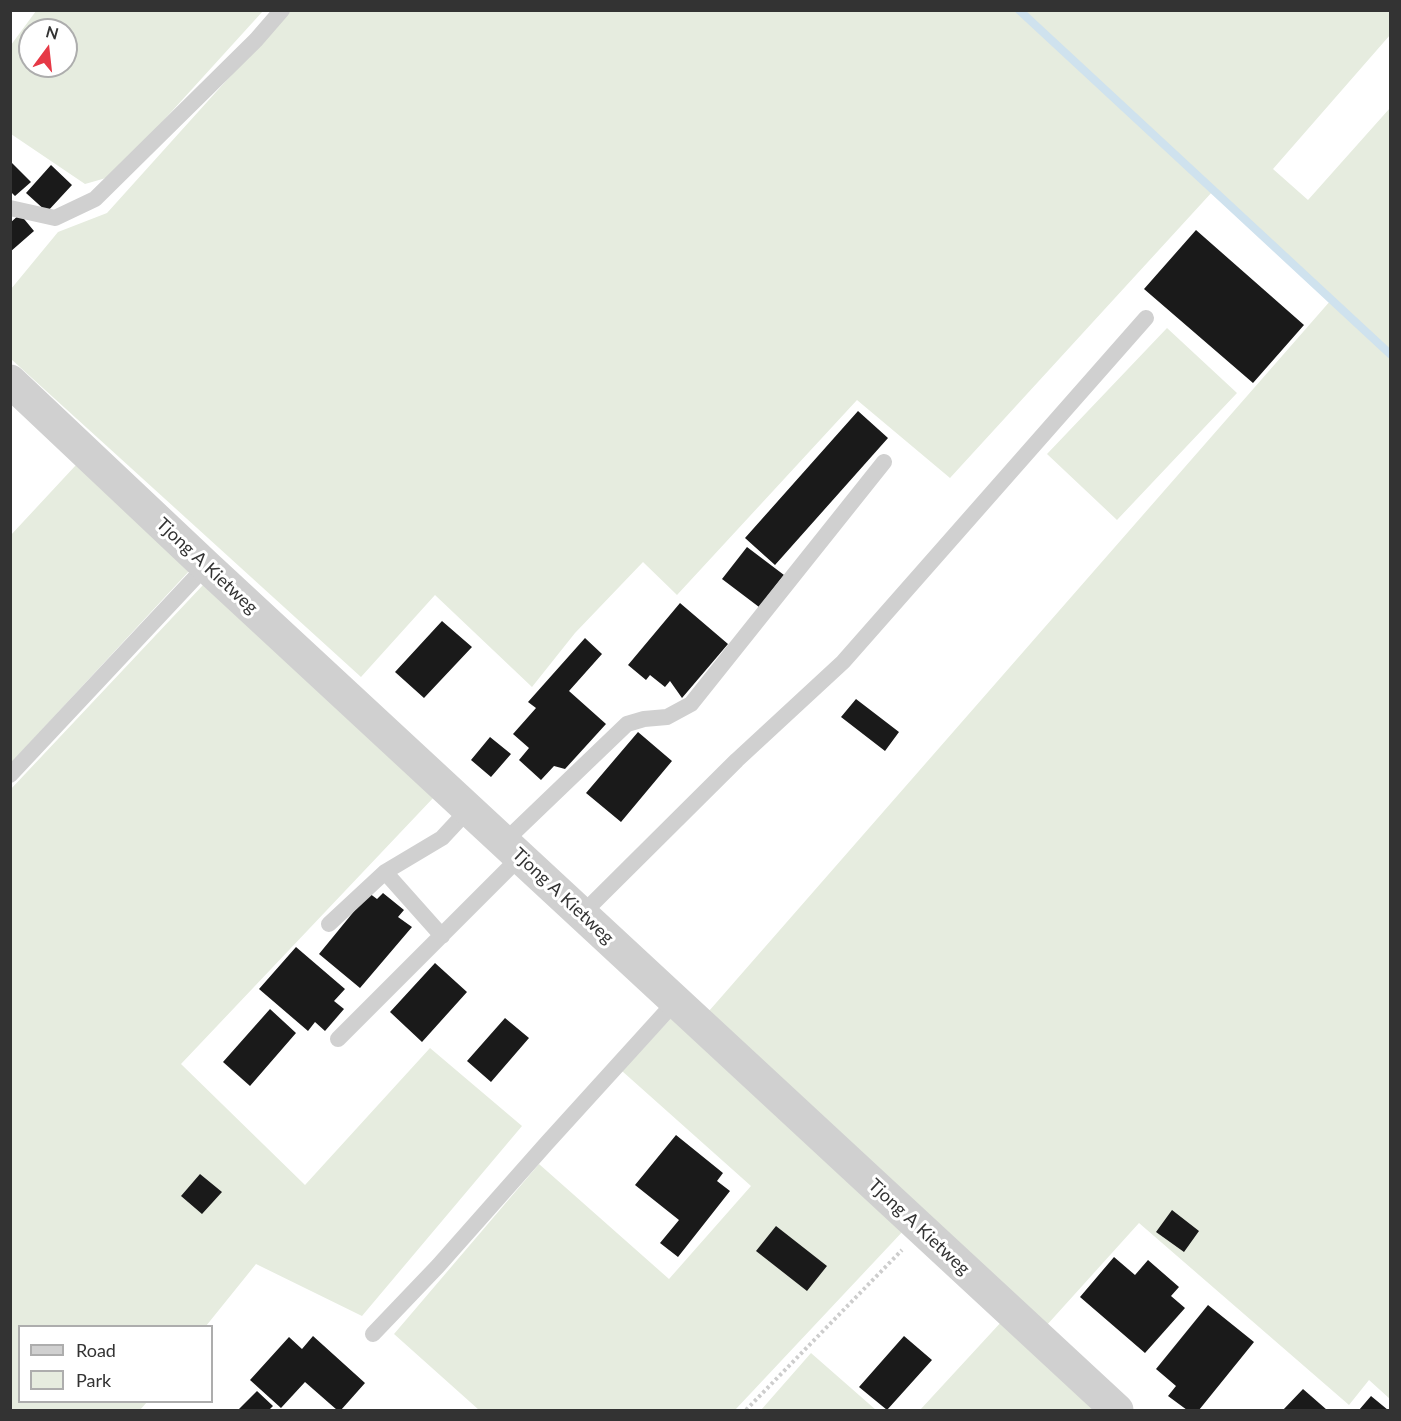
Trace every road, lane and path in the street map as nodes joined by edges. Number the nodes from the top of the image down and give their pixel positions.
1 (282, 10) edge
2 (10, 208) edge
3 (1146, 318) dead end
4 (10, 381) edge
5 (884, 462) dead end
6 (206, 566) junction
7 (10, 775) edge
8 (469, 809) junction
9 (512, 849) junction
10 (385, 872) junction
11 (582, 914) junction
12 (329, 924) dead end
13 (441, 936) junction
14 (675, 1002) junction
15 (338, 1039) dead end
16 (922, 1230) junction
17 (374, 1334) dead end
18 (746, 1410) edge
19 (1117, 1410) edge

1 - 2 lane
3 - 11 lane
4 - 6 street, Tjong A Kietweg
5 - 9 lane
6 - 7 lane
6 - 8 street, Tjong A Kietweg
8 - 9 street, Tjong A Kietweg
8 - 10 lane
9 - 11 street, Tjong A Kietweg
9 - 13 lane
10 - 12 lane
10 - 13 lane
11 - 14 street, Tjong A Kietweg
13 - 15 lane
14 - 16 street, Tjong A Kietweg
14 - 17 lane
16 - 18 path
16 - 19 street, Tjong A Kietweg

